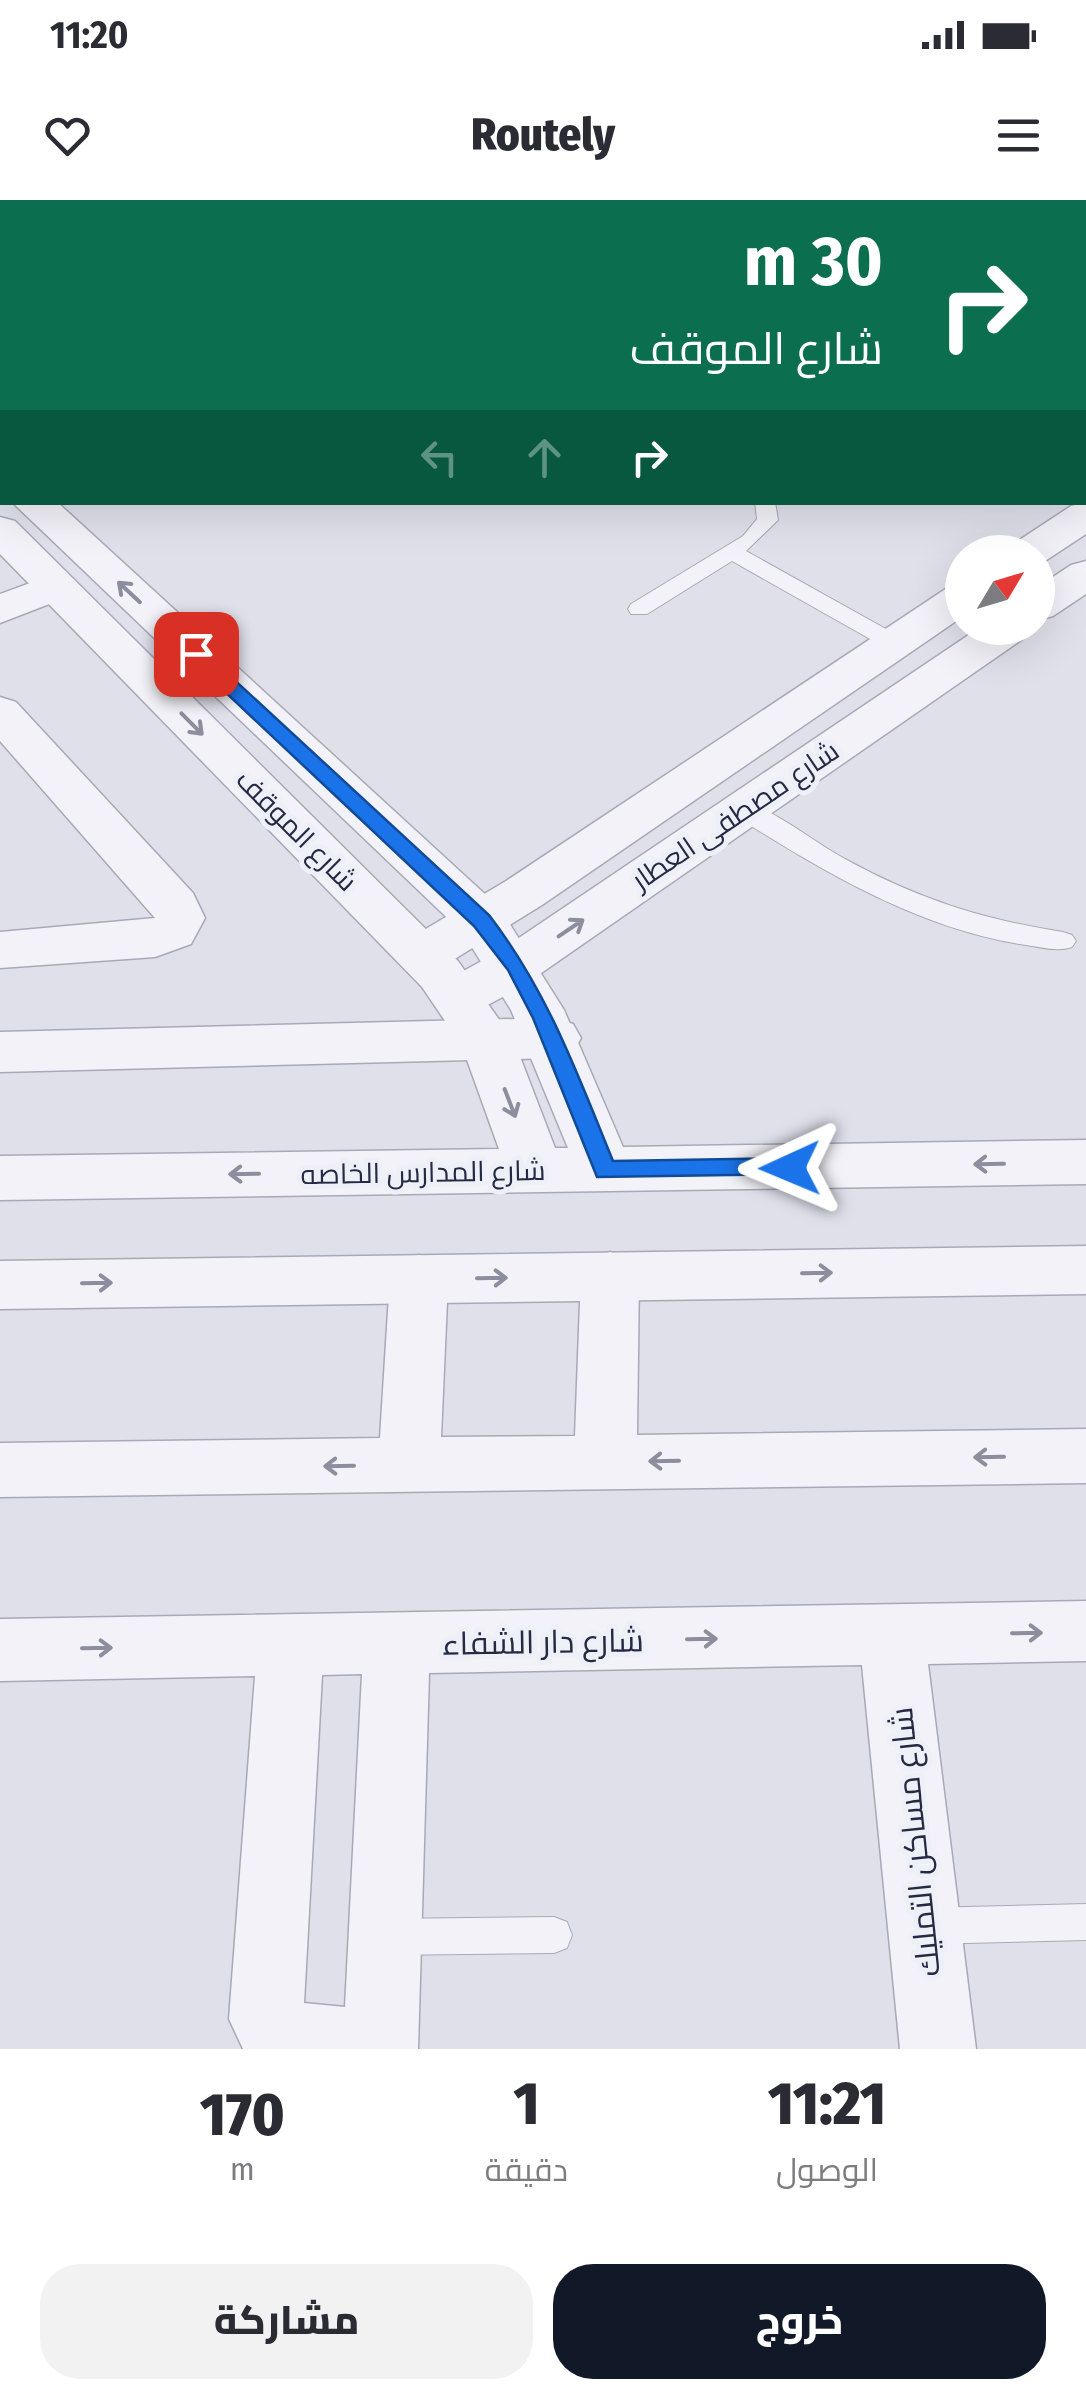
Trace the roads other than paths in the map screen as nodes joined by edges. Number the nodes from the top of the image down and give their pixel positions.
1 (35, 505) edge
2 (766, 505) edge
3 (1086, 514) edge
4 (0, 530) edge
5 (1055, 535) edge
6 (732, 552) junction
7 (55, 587) junction
8 (639, 609) dead end
9 (945, 609) edge
10 (0, 610) edge
11 (894, 643) junction
12 (983, 645) edge
13 (0, 712) edge
14 (744, 810) junction
15 (482, 920) junction
16 (1063, 941) dead end
17 (0, 950) edge
18 (422, 955) junction
19 (516, 965) junction
20 (458, 998) junction
21 (554, 1038) junction
22 (487, 1042) junction
23 (0, 1052) edge
24 (1086, 1162) edge
25 (535, 1170) junction
26 (605, 1170) junction
27 (0, 1178) edge
28 (1086, 1270) edge
29 (610, 1276) junction
30 (419, 1279) junction
31 (0, 1285) edge
32 (1086, 1456) edge
33 (605, 1462) junction
34 (410, 1465) junction
35 (0, 1470) edge
36 (1086, 1631) edge
37 (892, 1636) junction
38 (398, 1644) junction
39 (291, 1646) junction
40 (0, 1650) edge
41 (1086, 1922) edge
42 (924, 1926) junction
43 (554, 1935) dead end
44 (385, 1937) junction
45 (380, 2046) edge
46 (938, 2049) edge

15 -> 1 street, شارع الموقف
2 - 6 lane
3 - 5 street
4 - 7 street, شارع الموقف
6 - 8 lane
6 - 11 lane
7 - 10 street
7 -> 18 street, شارع الموقف
9 - 11 street, شارع مصطفى العطار
11 - 15 street, شارع مصطفى العطار
12 - 14 street, شارع مصطفى العطار
13 - 17 street
14 - 16 lane
19 -> 14 street, شارع مصطفى العطار
15 - 18 street, شارع مصطفى العطار
15 - 19 street, شارع الموقف
18 - 20 street, شارع الموقف
19 - 20 street, شارع مصطفى العطار
19 - 21 street, شارع الموقف
20 - 22 street, شارع الموقف
21 - 22 street
21 - 26 street, شارع الموقف
22 - 23 street
22 -> 25 street, شارع الموقف
24 -> 26 street, شارع المدارس الخاصه
25 - 26 street, شارع المدارس الخاصه
25 -> 27 street, شارع المدارس الخاصه
29 -> 28 street
30 -> 29 street
29 - 33 street
31 -> 30 street
30 - 34 street
32 -> 33 street
33 - 34 street
34 -> 35 street
37 -> 36 street, شارع دار الشفاء
38 -> 37 street, شارع دار الشفاء
37 - 42 street, شارع مساكن التمليك
38 - 39 street, شارع دار الشفاء
38 - 44 street
40 -> 39 street, شارع دار الشفاء
39 - 45 street
41 - 42 lane
42 - 46 street, شارع مساكن التمليك
43 - 44 lane
44 - 45 street

